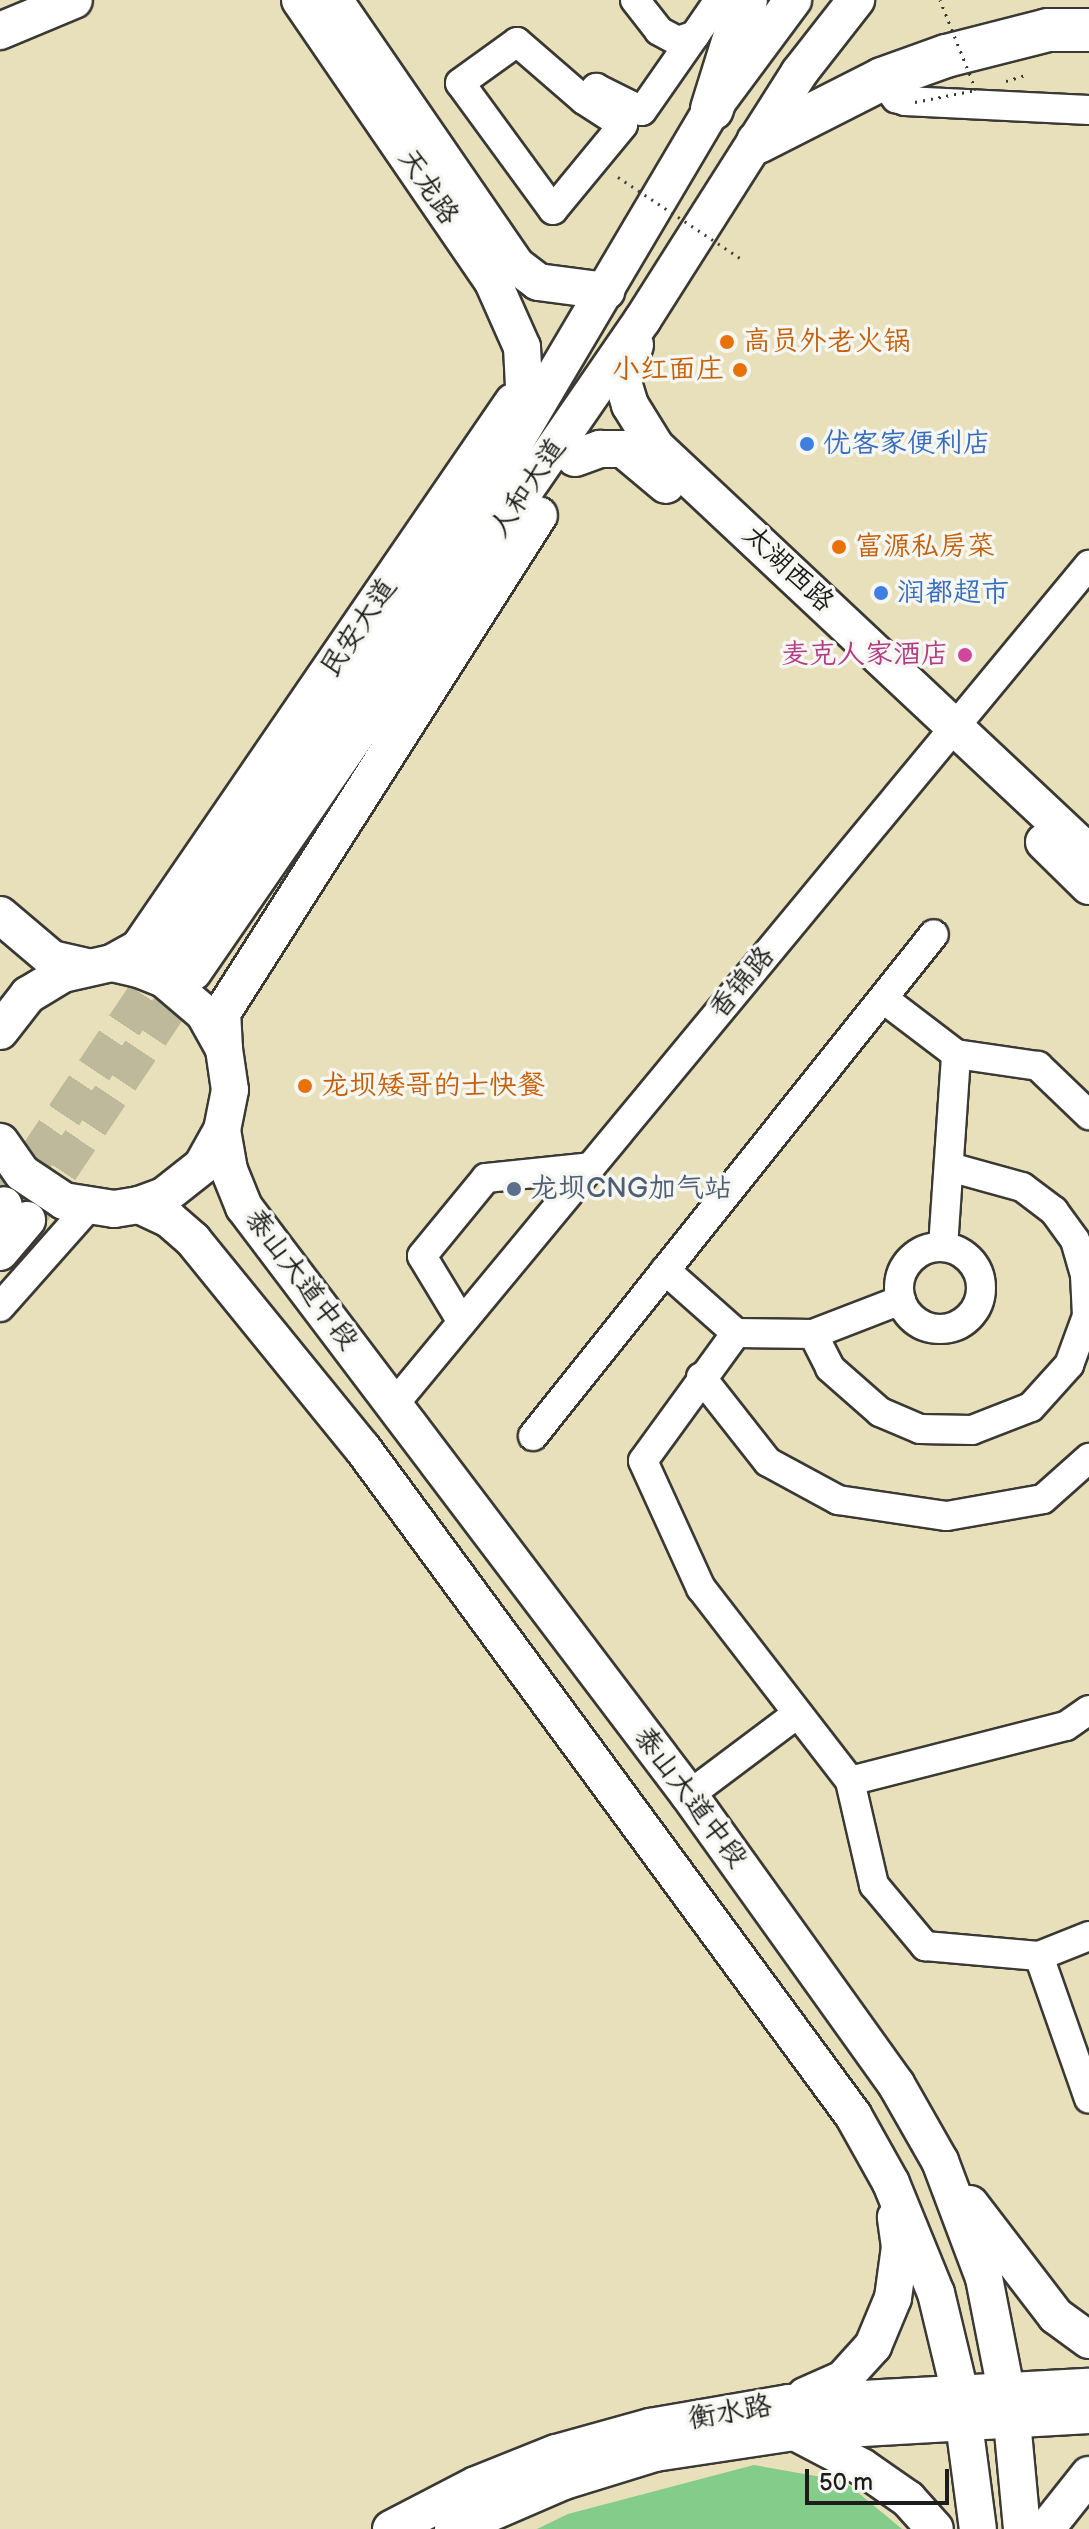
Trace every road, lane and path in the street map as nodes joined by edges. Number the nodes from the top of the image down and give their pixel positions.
1 (74, 0) edge
2 (300, 0) edge
3 (334, 0) edge
4 (635, 0) edge
5 (719, 0) edge
6 (746, 0) edge
7 (793, 0) edge
8 (856, 0) edge
9 (940, 0) edge
10 (1089, 20) edge
11 (1048, 30) junction
12 (1089, 30) edge
13 (0, 31) edge
14 (695, 35) junction
15 (899, 91) junction
16 (584, 100) junction
17 (712, 109) junction
18 (1089, 110) edge
19 (758, 142) junction
20 (618, 177) dead end
21 (740, 258) dead end
22 (606, 291) junction
23 (643, 319) junction
24 (623, 382) junction
25 (524, 387) junction
26 (575, 458) junction
27 (1089, 565) edge
28 (948, 732) junction
29 (1089, 853) edge
30 (1089, 886) edge
31 (0, 915) edge
32 (934, 934) dead end
33 (100, 965) junction
34 (885, 1000) junction
35 (0, 1031) edge
36 (224, 1049) junction
37 (956, 1054) junction
38 (1089, 1115) edge
39 (222, 1130) junction
40 (0, 1142) edge
41 (590, 1167) junction
42 (950, 1167) junction
43 (139, 1205) junction
44 (88, 1208) junction
45 (10, 1212) tunnel mouth
46 (943, 1247) junction
47 (0, 1252) edge
48 (665, 1270) junction
49 (901, 1300) junction
50 (0, 1307) edge
51 (462, 1322) junction
52 (736, 1333) junction
53 (813, 1334) junction
54 (701, 1377) junction
55 (396, 1402) junction
56 (533, 1436) dead end
57 (1089, 1458) edge
58 (1089, 1710) edge
59 (797, 1714) junction
60 (850, 1781) junction
61 (689, 1795) junction
62 (1089, 1936) edge
63 (1039, 1956) junction
64 (1089, 2099) edge
65 (940, 2161) junction
66 (891, 2183) junction
67 (1089, 2340) edge
68 (1089, 2387) edge
69 (1010, 2406) junction
70 (962, 2408) junction
71 (1089, 2415) edge
72 (792, 2417) junction
73 (1089, 2475) edge
74 (391, 2529) edge
75 (453, 2529) edge
76 (935, 2529) edge
77 (978, 2529) edge
78 (1022, 2529) edge
79 (1046, 2529) edge

1 - 13 main road
2 - 25 main road, 天龙路
3 - 22 main road, 天龙路
4 - 14 street
5 - 14 street
6 - 17 highway
7 - 17 main road, 人和大道
8 - 19 main road, 人和大道
9 - 15 path, bridge
10 - 11 highway
11 - 12 highway
11 - 15 highway
14 - 16 street
15 - 18 street
15 - 19 highway
16 - 16 street
17 - 22 main road, 人和大道
19 - 23 main road, 人和大道
20 - 21 path, bridge
22 - 23 main road, 人和大道
22 - 25 main road, 民安大道
23 - 24 main road
24 - 26 main road
24 - 28 main road, 太湖西路
25 - 33 main road, 民安大道
26 - 28 main road, 太湖西路
26 - 36 main road
27 - 28 street, 香锦路
28 - 29 main road, 太湖西路
28 - 30 main road, 太湖西路
28 - 41 street, 香锦路
31 - 33 main road
32 - 34 street
33 - 35 main road, 民安大道
33 - 36 main road
34 - 37 street
34 - 48 street
36 - 39 main road
37 - 38 street
37 - 42 street
39 - 43 main road
39 - 55 main road, 泰山大道中段
40 - 44 main road
41 - 51 street, 香锦路
41 - 51 street
42 - 46 street
42 - 53 street
43 - 44 main road
43 - 66 main road, 泰山大道中段
44 - 50 street
45 - 47 main road
46 - 49 street
46 - 49 street
48 - 52 street
48 - 56 street
49 - 53 street
51 - 55 street, 香锦路
52 - 53 street
52 - 54 street
54 - 57 street
54 - 59 street
55 - 61 main road, 泰山大道中段
58 - 60 street
59 - 60 street
59 - 61 street
60 - 63 street
61 - 65 main road, 泰山大道中段
62 - 63 street
63 - 64 street
65 - 67 main road
65 - 69 main road, 泰山大道中段
66 - 70 main road, 泰山大道中段
66 - 72 main road
68 - 69 main road, 衡水路
69 - 70 main road, 衡水路
69 - 71 main road, 衡水路
69 - 78 main road, 泰山大道中段
70 - 72 main road, 衡水路
70 - 77 main road, 泰山大道中段
72 - 74 main road, 衡水路
72 - 75 main road, 衡水路
72 - 76 main road
73 - 79 main road

